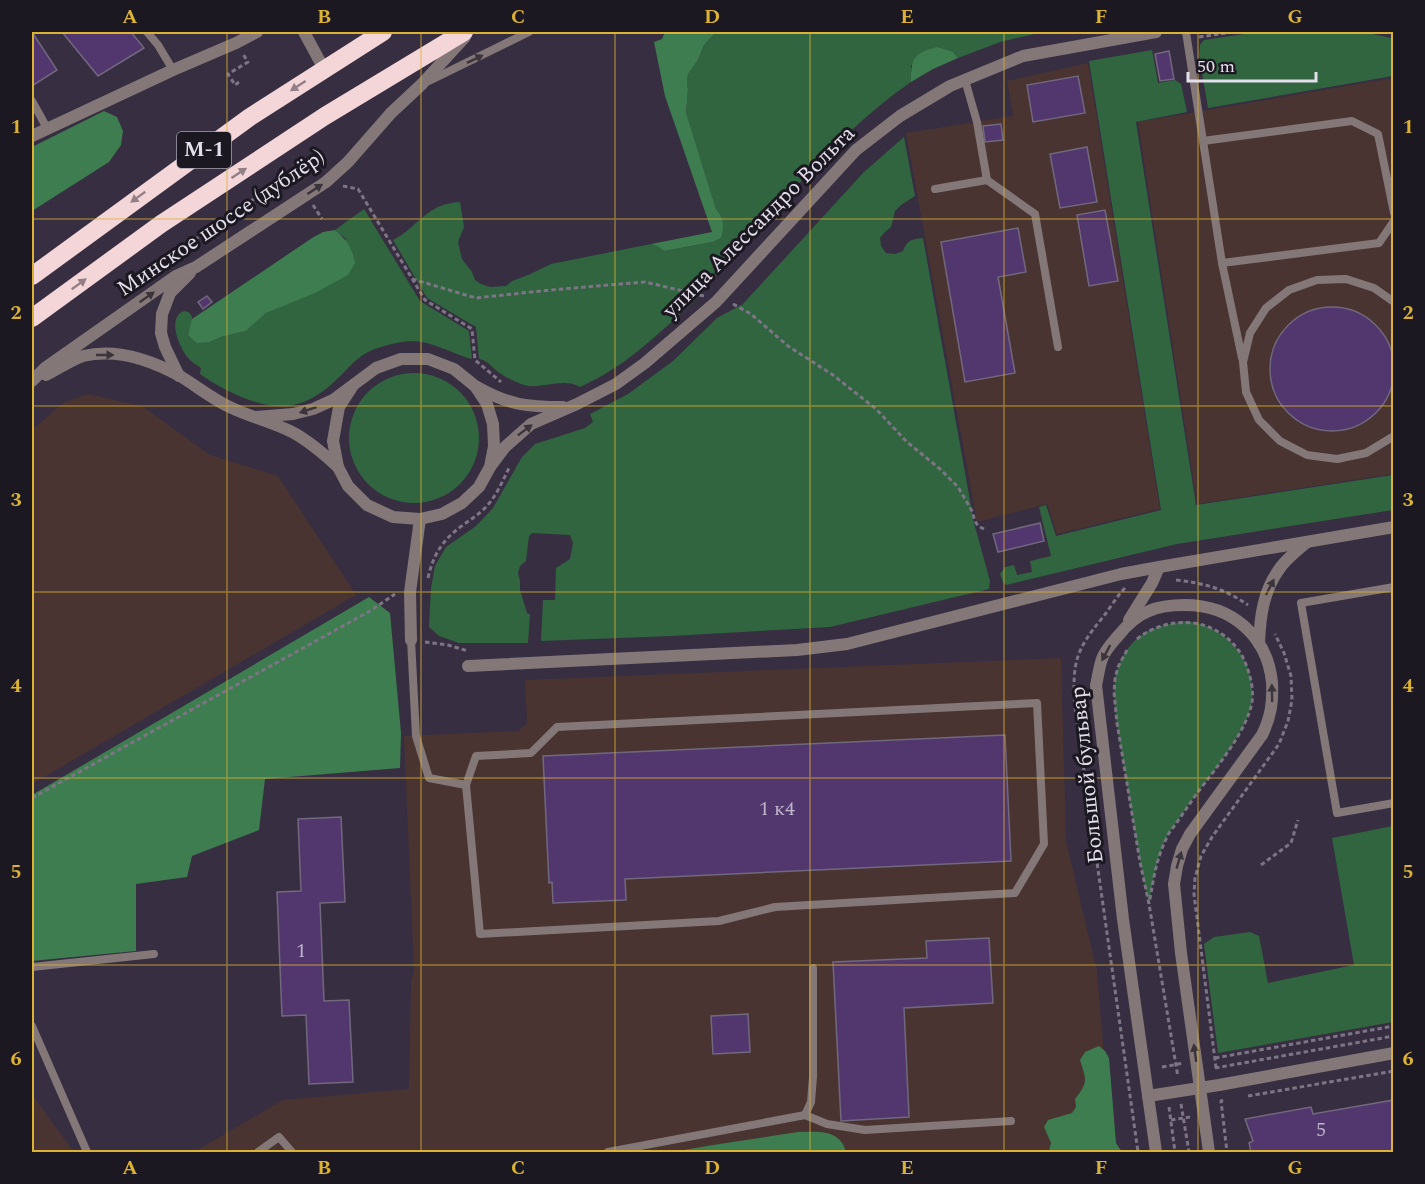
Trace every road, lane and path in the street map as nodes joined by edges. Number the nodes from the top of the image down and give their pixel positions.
1 (147, 32) edge
2 (257, 32) edge
3 (304, 32) edge
4 (383, 32) edge
5 (464, 32) edge
6 (470, 32) edge
7 (530, 32) edge
8 (1156, 32) edge
9 (1233, 32) edge
10 (1386, 32) edge
11 (1207, 33) edge
12 (1394, 33) edge
13 (1186, 35) edge
14 (236, 43) junction
15 (324, 69) junction
16 (173, 70) junction
17 (965, 80) junction
18 (239, 82) dead end
19 (422, 84) junction
20 (32, 101) edge
21 (47, 128) junction
22 (32, 136) edge
23 (1203, 141) junction
24 (289, 175) dead end
25 (987, 180) junction
26 (343, 186) dead end
27 (935, 189) dead end
28 (313, 205) dead end
29 (1394, 213) edge
30 (322, 219) dead end
31 (1394, 220) edge
32 (1222, 263) junction
33 (196, 267) junction
34 (32, 276) edge
35 (139, 278) dead end
36 (412, 279) junction
37 (716, 302) junction
38 (1394, 302) edge
39 (32, 318) edge
40 (1058, 347) dead end
41 (1243, 362) junction
42 (179, 376) junction
43 (32, 382) edge
44 (503, 383) dead end
45 (354, 384) junction
46 (475, 386) junction
47 (571, 406) junction
48 (256, 417) junction
49 (1394, 436) edge
50 (338, 467) junction
51 (489, 467) junction
52 (420, 519) junction
53 (1394, 527) edge
54 (984, 529) dead end
55 (1307, 542) junction
56 (1159, 567) junction
57 (1152, 584) junction
58 (1394, 587) edge
59 (1124, 588) dead end
60 (397, 593) dead end
61 (1261, 616) junction
62 (1124, 628) junction
63 (411, 640) junction
64 (1135, 641) dead end
65 (1259, 644) junction
66 (1130, 645) dead end
67 (478, 651) dead end
68 (468, 666) dead end
69 (466, 785) junction
70 (32, 798) edge
71 (1394, 803) edge
72 (1298, 820) dead end
73 (1261, 865) dead end
74 (1149, 904) junction
75 (154, 954) dead end
76 (32, 967) edge
77 (813, 968) dead end
78 (32, 1026) edge
79 (1394, 1026) edge
80 (1394, 1036) edge
81 (1394, 1053) edge
82 (1215, 1058) junction
83 (1186, 1063) dead end
84 (1176, 1065) junction
85 (1162, 1067) dead end
86 (1394, 1071) edge
87 (1177, 1074) dead end
88 (1200, 1088) junction
89 (1148, 1096) junction
90 (1244, 1097) dead end
91 (1232, 1099) dead end
92 (1181, 1105) dead end
93 (1169, 1107) dead end
94 (805, 1115) junction
95 (1194, 1116) dead end
96 (1183, 1118) junction
97 (1171, 1120) junction
98 (1011, 1122) dead end
99 (87, 1152) edge
100 (258, 1152) edge
101 (292, 1152) edge
102 (608, 1152) edge
103 (1138, 1152) edge
104 (1156, 1152) edge
105 (1175, 1152) edge
106 (1189, 1152) edge
107 (1209, 1152) edge
108 (1227, 1152) edge

1 - 16 lane
2 - 14 street
3 - 15 street
4 - 15 highway, М-1
39 -> 5 highway, М-1
6 - 19 street, Минское шоссе (дублёр)
19 -> 7 lane
8 - 17 street, улица Алессандро Вольта
9 - 11 path
10 - 12 path
11 - 13 path
13 - 23 lane
14 - 16 street
14 - 18 path
15 -> 34 highway, М-1
16 - 21 street
17 - 25 lane
17 - 37 street, улица Алессандро Вольта
33 -> 19 street, Минское шоссе (дублёр)
20 - 21 lane
21 - 22 street
23 - 29 lane
23 - 32 lane
24 - 35 path
25 - 27 lane
25 - 40 lane
26 - 36 path
28 - 30 path
31 - 32 lane
32 - 41 lane
33 - 42 street
43 -> 33 street, Минское шоссе (дублёр)
36 - 37 path
36 - 44 path
37 - 47 street, улица Алессандро Вольта
37 - 54 path
38 - 41 lane
41 - 49 lane
43 -> 42 street
42 - 48 street
45 - 46 street
45 -> 48 street
45 - 50 street
46 - 47 street
46 - 51 street
51 -> 47 street, улица Алессандро Вольта
48 - 50 street
50 - 52 street
51 - 52 street
52 - 63 street
53 - 55 street
55 - 56 street
61 -> 55 street
56 - 57 street
56 - 68 street
57 - 61 path
57 - 62 street
58 - 71 lane
59 - 103 path
60 - 70 path
61 - 65 street
61 - 82 path
62 - 65 street, Большой бульвар
62 -> 89 street, Большой бульвар
63 - 67 path
63 - 69 lane
64 - 74 path
88 -> 65 street, Большой бульвар
66 - 74 path
69 - 69 lane
72 - 73 path
74 - 84 path
75 - 76 lane
77 - 94 lane
78 - 99 lane
79 - 82 path
80 - 82 path
81 - 88 street
83 - 84 path
84 - 85 path
84 - 87 path
86 - 90 path
88 - 89 street
88 - 107 street, Большой бульвар
89 - 104 street, Большой бульвар
91 - 108 path
92 - 96 path
93 - 97 path
94 - 98 lane
94 - 102 lane
95 - 96 path
96 - 97 path
96 - 106 path
97 - 105 path
100 - 101 lane

